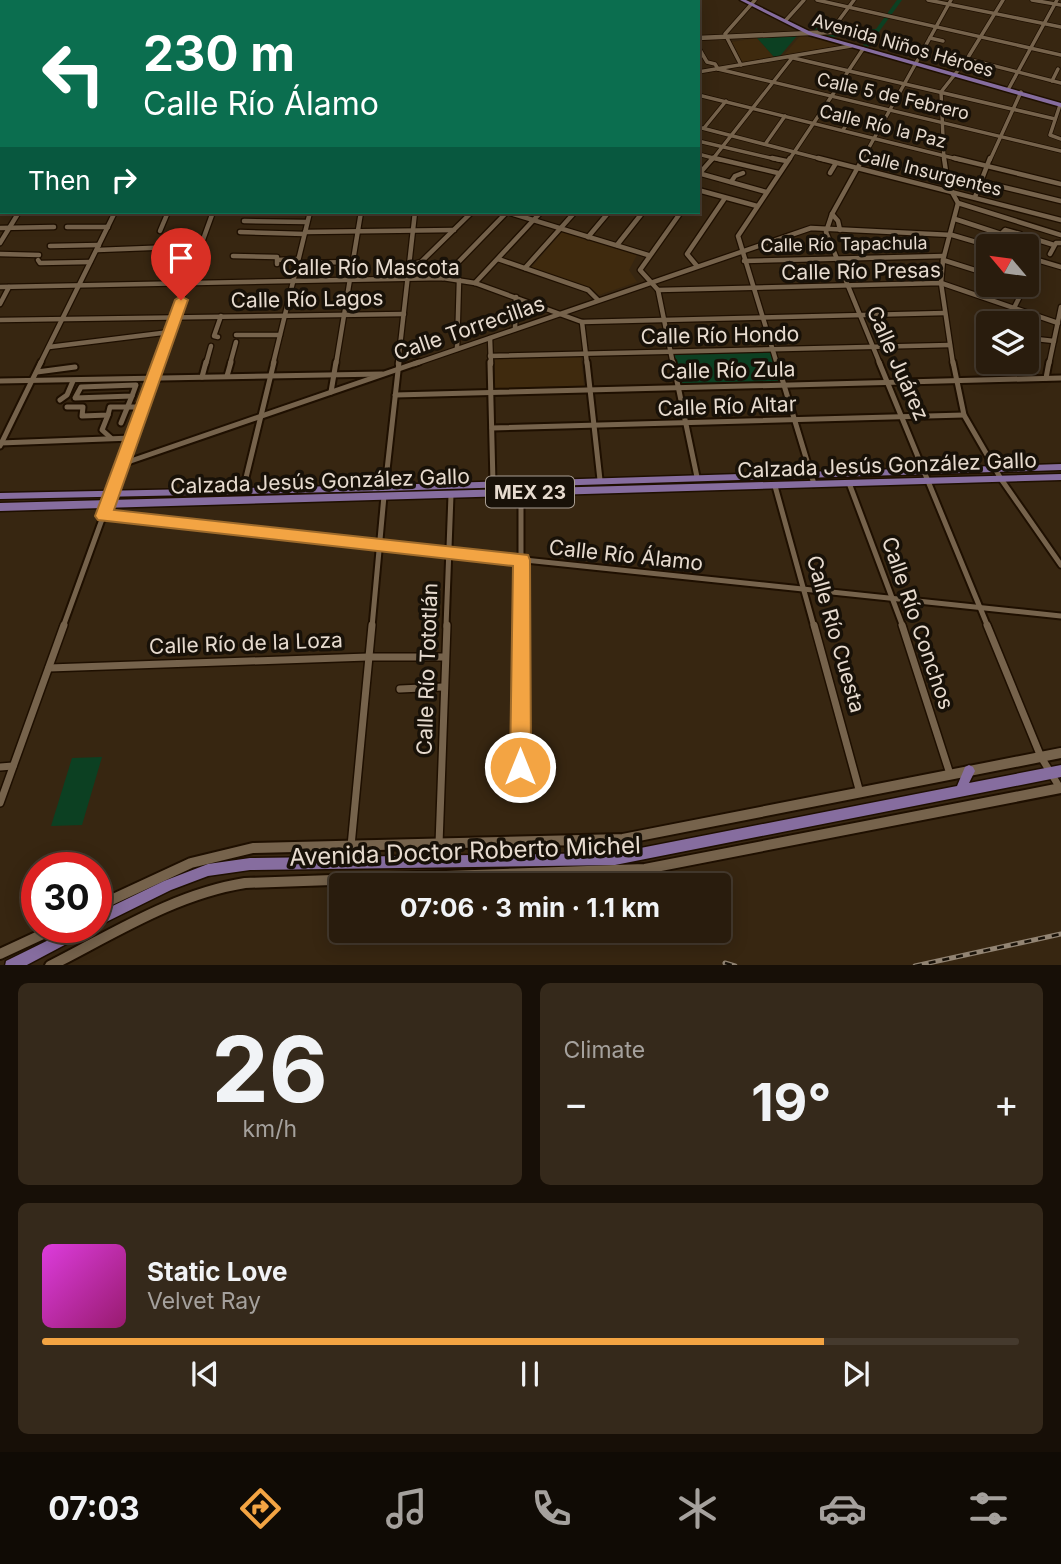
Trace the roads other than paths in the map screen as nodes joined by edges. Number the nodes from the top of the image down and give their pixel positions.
1 (804, 0) edge
2 (817, 0) edge
3 (854, 0) edge
4 (928, 0) edge
5 (1003, 0) edge
6 (1032, 0) edge
7 (749, 1) edge
8 (950, 2) edge
9 (1056, 2) edge
10 (1061, 5) edge
11 (849, 7) junction
12 (995, 13) junction
13 (787, 22) junction
14 (1046, 23) junction
15 (936, 27) junction
16 (1061, 27) edge
17 (804, 31) junction
18 (831, 31) joint
19 (782, 32) junction
20 (819, 32) junction
21 (725, 35) junction
22 (700, 37) edge
23 (981, 37) junction
24 (930, 38) junction
25 (943, 41) dead end
26 (851, 46) junction
27 (1031, 48) junction
28 (863, 49) junction
29 (700, 50) dead end
30 (1061, 55) edge
31 (790, 58) junction
32 (967, 59) junction
33 (917, 63) junction
34 (741, 65) junction
35 (1060, 67) edge
36 (718, 69) junction
37 (848, 71) junction
38 (700, 72) edge
39 (1017, 72) junction
40 (956, 73) junction
41 (1052, 81) junction
42 (773, 82) junction
43 (1061, 83) edge
44 (905, 84) junction
45 (1009, 87) junction
46 (941, 92) junction
47 (1021, 92) junction
48 (700, 96) edge
49 (831, 96) junction
50 (726, 102) junction
51 (1061, 104) edge
52 (754, 108) junction
53 (1012, 109) junction
54 (890, 110) junction
55 (785, 116) junction
56 (850, 119) dead end
57 (1055, 119) junction
58 (813, 122) junction
59 (942, 123) junction
60 (700, 127) edge
61 (704, 128) junction
62 (843, 130) junction
63 (733, 135) junction
64 (999, 136) junction
65 (874, 138) junction
66 (1061, 139) edge
67 (700, 142) edge
68 (766, 144) junction
69 (722, 147) junction
70 (793, 151) junction
71 (1061, 151) edge
72 (700, 155) edge
73 (943, 155) junction
74 (713, 158) junction
75 (786, 161) junction
76 (836, 163) junction
77 (988, 166) junction
78 (857, 168) junction
79 (700, 173) edge
80 (743, 173) dead end
81 (778, 173) junction
82 (830, 173) dead end
83 (700, 174) edge
84 (982, 181) junction
85 (731, 182) junction
86 (1061, 184) edge
87 (700, 191) edge
88 (766, 192) junction
89 (952, 193) junction
90 (975, 197) junction
91 (725, 198) junction
92 (1061, 201) edge
93 (958, 204) junction
94 (757, 206) junction
95 (18, 214) edge
96 (115, 214) edge
97 (167, 214) edge
98 (212, 214) edge
99 (309, 214) edge
100 (361, 214) edge
101 (415, 214) edge
102 (470, 214) edge
103 (505, 214) edge
104 (514, 214) edge
105 (539, 214) edge
106 (573, 214) edge
107 (607, 214) edge
108 (641, 214) edge
109 (679, 214) edge
110 (832, 214) junction
111 (955, 219) junction
112 (1061, 219) edge
113 (534, 220) junction
114 (244, 221) dead end
115 (307, 222) junction
116 (54, 227) dead end
117 (108, 227) junction
118 (0, 228) edge
119 (9, 228) junction
120 (67, 228) dead end
121 (560, 228) junction
122 (826, 229) junction
123 (454, 230) junction
124 (839, 230) junction
125 (358, 231) junction
126 (413, 231) junction
127 (160, 232) dead end
128 (240, 232) dead end
129 (305, 233) junction
130 (1001, 234) edge
131 (1001, 234) edge
132 (1020, 234) dead end
133 (952, 235) junction
134 (1061, 235) edge
135 (588, 237) junction
136 (1040, 241) edge
137 (976, 242) edge
138 (0, 243) edge
139 (1061, 243) edge
140 (1054, 245) junction
141 (50, 246) dead end
142 (201, 246) junction
143 (617, 246) junction
144 (98, 247) junction
145 (741, 252) junction
146 (0, 254) edge
147 (1050, 254) dead end
148 (648, 255) junction
149 (233, 256) dead end
150 (943, 258) junction
151 (498, 259) junction
152 (836, 260) junction
153 (298, 261) junction
154 (744, 261) junction
155 (90, 262) junction
156 (352, 262) junction
157 (1040, 262) edge
158 (410, 265) junction
159 (697, 266) junction
160 (1061, 267) edge
161 (525, 268) junction
162 (976, 270) edge
163 (443, 278) junction
164 (408, 279) junction
165 (459, 280) junction
166 (349, 281) junction
167 (293, 282) junction
168 (650, 282) junction
169 (475, 283) junction
170 (941, 283) junction
171 (187, 284) junction
172 (79, 286) junction
173 (846, 286) junction
174 (0, 287) edge
175 (9, 287) junction
176 (753, 289) junction
177 (658, 290) junction
178 (976, 294) edge
179 (516, 297) junction
180 (986, 298) edge
181 (1019, 298) edge
182 (598, 300) junction
183 (0, 304) edge
184 (1061, 307) edge
185 (1014, 308) junction
186 (344, 313) junction
187 (560, 313) junction
188 (945, 313) junction
189 (285, 314) junction
190 (404, 314) junction
191 (858, 315) junction
192 (221, 316) junction
193 (175, 317) junction
194 (761, 317) junction
195 (62, 319) junction
196 (0, 320) edge
197 (664, 320) junction
198 (582, 322) junction
199 (1058, 323) junction
200 (515, 329) junction
201 (170, 332) junction
202 (280, 335) junction
203 (218, 337) dead end
204 (490, 338) junction
205 (1039, 339) edge
206 (1054, 341) junction
207 (950, 345) junction
208 (49, 346) junction
209 (211, 346) dead end
210 (874, 348) junction
211 (457, 349) junction
212 (771, 349) junction
213 (671, 351) junction
214 (585, 354) junction
215 (490, 356) junction
216 (65, 360) dead end
217 (75, 367) dead end
218 (63, 369) junction
219 (398, 370) junction
220 (37, 372) junction
221 (334, 373) junction
222 (386, 374) junction
223 (271, 375) junction
224 (227, 376) junction
225 (202, 377) junction
226 (1046, 378) junction
227 (1061, 378) edge
228 (153, 379) junction
229 (955, 379) junction
230 (32, 381) junction
231 (73, 381) junction
232 (888, 381) junction
233 (0, 382) edge
234 (117, 383) junction
235 (782, 384) junction
236 (678, 387) junction
237 (588, 389) junction
238 (491, 391) junction
239 (331, 392) junction
240 (395, 395) junction
241 (113, 396) junction
242 (132, 396) junction
243 (60, 400) dead end
244 (67, 407) dead end
245 (110, 407) junction
246 (127, 407) junction
247 (143, 407) junction
248 (108, 415) junction
249 (964, 415) junction
250 (261, 416) junction
251 (904, 418) junction
252 (794, 419) junction
253 (121, 423) dead end
254 (686, 423) junction
255 (593, 425) junction
256 (492, 428) junction
257 (111, 438) junction
258 (132, 438) junction
259 (1, 444) edge
260 (122, 464) junction
261 (1061, 467) edge
262 (996, 469) junction
263 (925, 471) junction
264 (811, 474) junction
265 (697, 477) junction
266 (1061, 477) edge
267 (1001, 479) junction
268 (600, 480) junction
269 (930, 481) junction
270 (849, 483) junction
271 (814, 484) junction
272 (775, 486) junction
273 (493, 488) junction
274 (243, 490) junction
275 (384, 492) junction
276 (112, 493) junction
277 (521, 493) junction
278 (451, 495) junction
279 (0, 496) edge
280 (108, 504) junction
281 (0, 507) edge
282 (104, 516) junction
283 (378, 545) junction
284 (449, 553) junction
285 (522, 560) junction
286 (1061, 565) edge
287 (804, 590) junction
288 (894, 599) junction
289 (981, 608) junction
290 (1061, 617) edge
291 (368, 657) junction
292 (444, 657) junction
293 (49, 668) junction
294 (443, 687) junction
295 (400, 689) dead end
296 (1061, 753) edge
297 (1041, 757) junction
298 (13, 766) junction
299 (0, 767) edge
300 (520, 767) dead end
301 (969, 771) junction
302 (1056, 772) edge
303 (951, 775) junction
304 (1061, 788) edge
305 (961, 790) junction
306 (860, 793) junction
307 (0, 803) edge
308 (867, 809) junction
309 (874, 825) junction
310 (518, 842) junction
311 (439, 844) junction
312 (351, 846) junction
313 (518, 860) junction
314 (387, 862) junction
315 (386, 873) edge
316 (529, 873) edge
317 (329, 880) edge
318 (112, 899) edge
319 (112, 913) edge
320 (24, 943) edge
321 (55, 943) edge
322 (0, 954) edge
323 (11, 965) edge
324 (50, 965) edge

1 - 13 street
2 - 11 street
3 - 11 street
4 - 8 street
5 - 12 street
6 - 9 street
7 - 13 main road, Avenida Niños Héroes
7 - 21 street
8 - 12 street
8 - 15 street
9 - 10 street
9 - 14 street
11 - 15 street
11 - 18 street
12 - 14 street
12 - 23 street
13 - 17 main road, Avenida Niños Héroes
13 - 19 main road
14 - 16 street
14 - 27 street
15 - 23 street
15 - 24 street
17 - 19 main road
17 - 20 main road
17 - 20 main road, Avenida Niños Héroes
17 - 21 main road
17 - 26 main road, Avenida Niños Héroes
18 - 20 main road
19 - 21 main road
20 - 33 main road, Avenida Niños Héroes
21 - 22 main road
21 - 34 street
23 - 27 street
23 - 32 street
24 - 25 street
24 - 33 street
26 - 28 main road, Avenida Niños Héroes
26 - 31 street
27 - 30 street
27 - 39 street
28 - 33 main road, Avenida Niños Héroes
28 - 37 street
29 - 36 street
31 - 34 street
31 - 37 street
31 - 42 street
32 - 39 street
32 - 40 street
33 - 40 main road, Avenida Niños Héroes
33 - 44 street
34 - 36 street
35 - 41 street
36 - 38 street
36 - 42 street, Calle 5 de Febrero
37 - 44 street
37 - 49 street
39 - 41 street
39 - 45 street
40 - 45 main road, Avenida Niños Héroes
40 - 46 street
41 - 43 street
42 - 49 street, Calle 5 de Febrero
42 - 52 street
44 - 46 street
44 - 54 street
45 - 47 main road, Avenida Niños Héroes
45 - 51 main road, Avenida Niños Héroes
46 - 53 street
46 - 59 street
47 - 51 main road, Avenida Niños Héroes
47 - 53 street
48 - 50 street, Calle Río la Paz
49 - 54 street, Calle 5 de Febrero
49 - 58 street
50 - 52 street, Calle Río la Paz
50 - 61 street
51 - 57 street
52 - 55 street, Calle Río la Paz
52 - 63 street
53 - 57 street
53 - 64 street
54 - 59 street, Calle 5 de Febrero
54 - 65 street
55 - 58 street, Calle Río la Paz
55 - 68 street
56 - 62 street
57 - 66 street
58 - 62 street, Calle Río la Paz
58 - 70 street
59 - 64 street, Calle 5 de Febrero
59 - 73 street
60 - 61 street, Calle Insurgentes
61 - 63 street, Calle Insurgentes
62 - 65 street, Calle Río la Paz
63 - 68 street, Calle Insurgentes
63 - 69 street
64 - 71 street, Calle 5 de Febrero
64 - 77 street
65 - 73 street, Calle Río la Paz
65 - 78 street
67 - 69 street
68 - 70 street, Calle Insurgentes
69 - 74 street
69 - 75 street
70 - 75 street
70 - 76 street, Calle Insurgentes
72 - 74 street
73 - 77 street, Calle Río la Paz
73 - 89 street
74 - 79 street
74 - 81 street
75 - 81 street
76 - 78 street, Calle Insurgentes
76 - 82 street
77 - 84 street
77 - 86 street, Calle Río la Paz
78 - 89 street, Calle Insurgentes
78 - 110 street
80 - 85 street
81 - 88 street
83 - 85 street
84 - 90 street
84 - 92 street
85 - 88 street
87 - 91 street
88 - 94 street
89 - 90 street, Calle Insurgentes
89 - 93 street
90 - 112 street, Calle Insurgentes
91 - 94 street
91 - 159 street
93 - 111 street
93 - 134 street
94 - 145 street
95 - 119 street
96 - 117 street
97 - 127 street
98 - 142 street
99 - 115 street
100 - 125 street
101 - 126 street
102 - 123 street
103 - 163 street
104 - 113 street
105 - 113 street
106 - 121 street
107 - 135 street
108 - 143 street
109 - 148 street
110 - 122 street
110 - 124 street
111 - 130 street
111 - 133 street
113 - 121 street
113 - 151 street
114 - 115 street
115 - 129 street
116 - 119 street
117 - 120 street
117 - 144 street
118 - 119 street
119 - 138 street
121 - 135 street
121 - 161 street
122 - 124 street, Calle Torrecillas
122 - 145 street, Calle Torrecillas
122 - 152 street, Calle Juárez
123 - 126 street
123 - 158 street
124 - 133 street, Calle Torrecillas
125 - 126 street
125 - 129 street
125 - 156 street
126 - 158 street
128 - 129 street
129 - 153 street
131 - 132 street
133 - 137 street
133 - 150 street
135 - 143 street
136 - 140 street
139 - 140 street
140 - 147 street
141 - 144 street
142 - 144 street
142 - 171 street
143 - 148 street
144 - 155 street
145 - 154 street
145 - 159 street, Calle Torrecillas
146 - 155 street
148 - 168 street
149 - 153 street
150 - 152 street, Calle Río Tapachula
150 - 162 street, Calle Río Tapachula
150 - 170 street
151 - 161 street
151 - 169 street
152 - 154 street, Calle Río Tapachula
152 - 173 street, Calle Juárez
153 - 156 street
153 - 167 street
154 - 176 street
155 - 172 street
156 - 166 street
157 - 160 street
158 - 164 street
159 - 168 street, Calle Torrecillas
161 - 182 street
163 - 164 street, Calle Río Mascota
163 - 165 street, Calle Río Mascota
164 - 166 street, Calle Río Mascota
164 - 190 street
165 - 169 street, Calle Río Mascota
165 - 211 street
166 - 167 street, Calle Río Mascota
166 - 186 street
167 - 171 street, Calle Río Mascota
167 - 189 street
168 - 177 street
168 - 182 street, Calle Torrecillas
169 - 179 street, Calle Río Mascota
170 - 173 street, Calle Río Presas
170 - 178 street, Calle Río Presas
170 - 188 street
171 - 172 street, Calle Río Mascota
171 - 193 street
172 - 175 street, Calle Río Mascota
172 - 195 street
173 - 176 street, Calle Río Presas
173 - 191 street, Calle Juárez
174 - 175 street, Calle Río Mascota
175 - 183 street
176 - 177 street, Calle Río Presas
176 - 194 street
177 - 197 street
179 - 187 street, Calle Río Mascota
179 - 200 street
180 - 185 street, Calle Río Presas
181 - 185 street
182 - 187 street, Calle Torrecillas
184 - 199 street
185 - 199 street, Calle Río Presas
186 - 189 street, Calle Río Lagos
186 - 190 street, Calle Río Lagos
186 - 221 street
187 - 198 street, Calle Río Mascota
187 - 200 street, Calle Torrecillas
188 - 191 street, Calle Río Mascota
188 - 207 street
189 - 192 street, Calle Río Lagos
189 - 202 street
190 - 219 street
191 - 194 street, Calle Río Mascota
191 - 210 street, Calle Juárez
192 - 193 street, Calle Río Lagos
192 - 203 street
193 - 195 street, Calle Río Lagos
193 - 201 street
194 - 197 street, Calle Río Mascota
194 - 212 street
195 - 196 street, Calle Río Lagos
195 - 208 street
197 - 198 street, Calle Río Mascota
197 - 213 street
198 - 214 street
199 - 206 street
200 - 204 street, Calle Torrecillas
201 - 208 street
201 - 228 street
202 - 223 street
202 - 224 street
204 - 211 street, Calle Torrecillas
204 - 215 street
205 - 206 street
206 - 226 street
207 - 210 street, Calle Río Hondo
207 - 229 street
208 - 220 street
209 - 225 street
210 - 212 street, Calle Río Hondo
210 - 232 street, Calle Juárez
211 - 219 street, Calle Torrecillas
212 - 213 street, Calle Río Hondo
212 - 235 street
213 - 214 street, Calle Río Hondo
213 - 236 street
214 - 215 street, Calle Río Hondo
214 - 237 street
215 - 238 street
216 - 218 street
217 - 218 street
218 - 220 street
219 - 222 street, Calle Torrecillas
219 - 240 street
220 - 230 street
221 - 222 street
221 - 223 street
221 - 239 street
222 - 239 street, Calle Torrecillas
223 - 224 street
223 - 250 street
224 - 225 street
225 - 228 street
226 - 227 street, Calle Río Zula
226 - 229 street, Calle Río Zula
228 - 234 street
228 - 247 street
229 - 232 street, Calle Río Zula
229 - 249 street
230 - 231 street
230 - 233 street
230 - 259 street
231 - 234 street
231 - 243 street
232 - 235 street, Calle Río Zula
232 - 251 street, Calle Juárez
234 - 241 street
234 - 241 street
234 - 242 street
235 - 236 street, Calle Río Zula
235 - 252 street
236 - 237 street, Calle Río Zula
236 - 254 street
237 - 238 street, Calle Río Zula
237 - 255 street
238 - 240 street, Calle Río Zula
238 - 256 street
239 - 250 street, Calle Torrecillas
240 - 275 street
241 - 242 street
241 - 245 street
242 - 246 street
244 - 248 street
245 - 246 street
245 - 248 street
246 - 247 street
246 - 253 street
247 - 258 street
248 - 257 street
249 - 251 street, Calle Río Altar
249 - 262 street
250 - 260 street, Calle Torrecillas
250 - 274 street
251 - 252 street, Calle Río Altar
251 - 263 street, Calle Juárez
252 - 254 street, Calle Río Altar
252 - 264 street
254 - 255 street, Calle Río Altar
254 - 265 street
255 - 256 street, Calle Río Altar
255 - 268 street
256 - 273 street
257 - 258 street
257 - 259 street
258 - 260 street
260 - 276 street
261 - 262 main road, Calzada Jesús González Gallo / MEX 23
262 - 263 main road, Calzada Jesús González Gallo / MEX 23
262 - 267 street
263 - 264 main road, Calzada Jesús González Gallo / MEX 23
263 - 269 street, Calle Juárez
264 - 265 main road, Calzada Jesús González Gallo / MEX 23
264 - 271 street
265 - 268 main road, Calzada Jesús González Gallo / MEX 23
266 - 267 main road, Calzada Jesús González Gallo / MEX 23
267 - 269 main road, Calzada Jesús González Gallo / MEX 23
267 - 286 street
268 - 273 main road, Calzada Jesús González Gallo / MEX 23
269 - 270 main road, Calzada Jesús González Gallo / MEX 23
269 - 289 street, Calle Juárez
270 - 271 main road, Calzada Jesús González Gallo / MEX 23
270 - 288 street, Calle Río Conchos
271 - 272 main road, Calzada Jesús González Gallo / MEX 23
272 - 277 main road, Calzada Jesús González Gallo / MEX 23
272 - 287 street, Calle Río Cuesta
273 - 275 main road, Calzada Jesús González Gallo / MEX 23
273 - 277 main road, Calzada Jesús González Gallo / MEX 23
273 - 278 main road, Calzada Jesús González Gallo / MEX 23
274 - 275 main road, Calzada Jesús González Gallo / MEX 23
274 - 276 main road, Calzada Jesús González Gallo / MEX 23
275 - 278 main road, Calzada Jesús González Gallo / MEX 23
275 - 280 main road, Calzada Jesús González Gallo / MEX 23
275 - 283 street
276 - 279 main road, Calzada Jesús González Gallo / MEX 23
276 - 280 street
277 - 285 street
278 - 284 street, Calle Río Tototlán
280 - 281 main road, Calzada Jesús González Gallo / MEX 23
280 - 282 street
282 - 283 street, Calle Río Álamo
282 - 293 street
283 - 284 street, Calle Río Álamo
283 - 291 street
284 - 285 street, Calle Río Álamo
284 - 292 street, Calle Río Tototlán
285 - 287 street, Calle Río Álamo
285 - 300 street
287 - 288 street, Calle Río Álamo
287 - 306 street, Calle Río Cuesta
288 - 289 street, Calle Río Álamo
288 - 303 street, Calle Río Conchos
289 - 290 street, Calle Río Álamo
289 - 297 street, Calle Juárez
291 - 292 street, Calle Río de la Loza
291 - 293 street, Calle Río de la Loza
291 - 312 street
292 - 294 street, Calle Río Tototlán
293 - 298 street
294 - 295 street
294 - 311 street, Calle Río Tototlán
296 - 297 main road, Avenida Doctor Roberto Michel
297 - 301 main road, Avenida Doctor Roberto Michel
297 - 302 street, Calle Juárez
298 - 299 street
298 - 307 street
301 - 303 main road, Avenida Doctor Roberto Michel
301 - 305 main road
302 - 304 street, Calle Juárez
302 - 305 main road, Avenida Doctor Roberto Michel
303 - 306 main road, Avenida Doctor Roberto Michel
304 - 309 main road, Avenida Doctor Roberto Michel
305 - 308 main road, Avenida Doctor Roberto Michel
306 - 310 main road, Avenida Doctor Roberto Michel
308 - 309 main road
308 - 313 main road, Avenida Doctor Roberto Michel
309 - 316 main road, Avenida Doctor Roberto Michel
310 - 311 main road, Avenida Doctor Roberto Michel
310 - 313 main road
311 - 312 main road, Avenida Doctor Roberto Michel
312 - 318 main road, Avenida Doctor Roberto Michel
313 - 314 main road, Avenida Doctor Roberto Michel
314 - 315 main road
314 - 319 main road, Avenida Doctor Roberto Michel
317 - 324 main road, Avenida Doctor Roberto Michel
320 - 322 main road
321 - 323 main road

